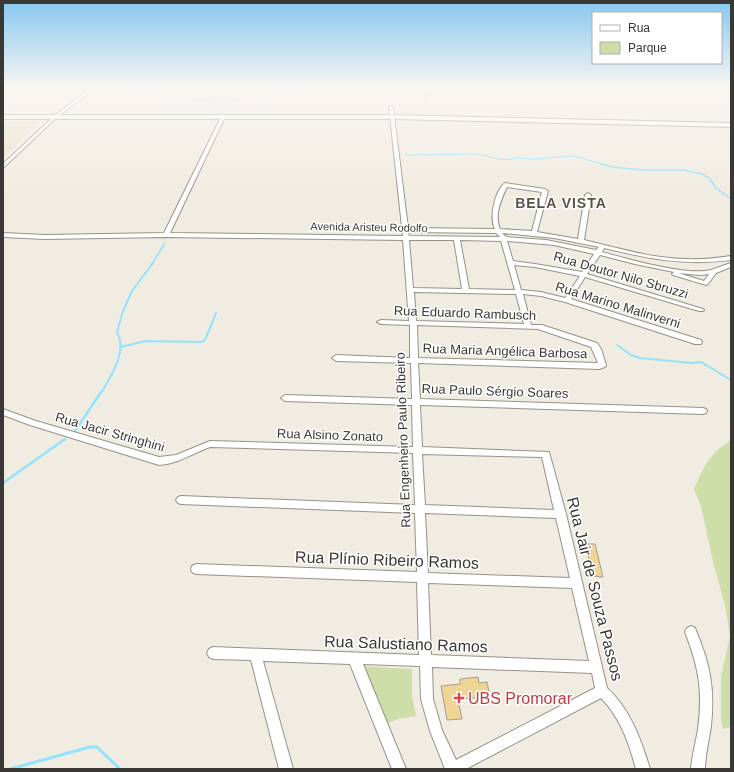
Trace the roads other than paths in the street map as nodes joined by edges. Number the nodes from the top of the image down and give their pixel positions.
1 (49, 123) edge
2 (220, 123) edge
3 (393, 123) edge
4 (660, 123) edge
5 (731, 125) edge
6 (3, 167) edge
7 (588, 195) dead end
8 (405, 230) junction
9 (497, 231) junction
10 (534, 233) junction
11 (3, 235) edge
12 (166, 235) junction
13 (406, 238) junction
14 (457, 238) junction
15 (504, 239) junction
16 (581, 240) junction
17 (602, 246) junction
18 (598, 252) junction
19 (731, 258) edge
20 (714, 261) junction
21 (510, 263) junction
22 (643, 265) junction
23 (729, 267) edge
24 (715, 270) junction
25 (584, 274) junction
26 (411, 290) junction
27 (466, 291) junction
28 (518, 292) junction
29 (567, 300) junction
30 (701, 310) dead end
31 (382, 322) dead end
32 (413, 323) junction
33 (528, 326) junction
34 (698, 342) dead end
35 (336, 358) dead end
36 (415, 361) junction
37 (602, 366) joint
38 (285, 398) dead end
39 (416, 402) junction
40 (703, 411) dead end
41 (3, 412) edge
42 (210, 444) joint
43 (418, 450) junction
44 (546, 454) joint
45 (181, 500) dead end
46 (420, 509) junction
47 (560, 514) junction
48 (196, 569) dead end
49 (422, 578) junction
50 (577, 583) junction
51 (691, 632) dead end
52 (213, 653) dead end
53 (256, 655) junction
54 (354, 658) junction
55 (426, 661) junction
56 (597, 668) junction
57 (602, 691) junction
58 (286, 769) edge
59 (398, 769) edge
60 (452, 769) edge
61 (643, 769) edge
62 (698, 769) edge

1 - 6 street
2 - 12 street
3 - 8 street, Rua Engenheiro Paulo Ribeiro
4 - 5 main road
7 - 16 street
8 - 9 street, Avenida Aristeu Rodolfo
8 - 13 street, Rua Engenheiro Paulo Ribeiro
9 - 10 street, Avenida Aristeu Rodolfo
9 - 10 street
9 - 15 street
10 - 16 street, Avenida Aristeu Rodolfo
11 - 12 street, Avenida Aristeu Rodolfo
12 - 13 street, Avenida Aristeu Rodolfo
13 - 14 street, Avenida Aristeu Rodolfo
13 - 26 street, Rua Engenheiro Paulo Ribeiro
14 - 15 street, Avenida Aristeu Rodolfo
14 - 27 street
15 - 18 street, Avenida Aristeu Rodolfo
15 - 21 street
16 - 17 street, Avenida Aristeu Rodolfo
17 - 18 street
17 - 20 street, Avenida Aristeu Rodolfo
18 - 22 street, Avenida Aristeu Rodolfo
18 - 25 street
19 - 20 street, Avenida Aristeu Rodolfo
20 - 23 street
21 - 25 street, Rua Doutor Nilo Sbruzzi
21 - 28 street
22 - 24 street, Avenida Aristeu Rodolfo
22 - 24 street
23 - 24 street, Avenida Aristeu Rodolfo
25 - 29 street
25 - 30 street, Rua Doutor Nilo Sbruzzi
26 - 27 street, Rua Marino Malinverni
26 - 32 street, Rua Engenheiro Paulo Ribeiro
27 - 28 street, Rua Marino Malinverni
28 - 29 street, Rua Marino Malinverni
28 - 33 street
29 - 34 street, Rua Marino Malinverni
31 - 32 street, Rua Eduardo Rambusch
32 - 33 street, Rua Eduardo Rambusch
32 - 36 street, Rua Engenheiro Paulo Ribeiro
33 - 37 street, Rua Eduardo Rambusch
35 - 36 street, Rua Maria Angélica Barbosa
36 - 37 street, Rua Maria Angélica Barbosa
36 - 39 street, Rua Engenheiro Paulo Ribeiro
38 - 39 street, Rua Paulo Sérgio Soares
39 - 40 street, Rua Paulo Sérgio Soares
39 - 43 street, Rua Engenheiro Paulo Ribeiro
41 - 42 street, Rua Jacir Stringhini
42 - 43 street, Rua Alsino Zonato
43 - 44 street, Rua Alsino Zonato
43 - 46 street, Rua Engenheiro Paulo Ribeiro
44 - 47 street, Rua Jair de Souza Passos
45 - 46 street
46 - 47 street
46 - 49 street, Rua Engenheiro Paulo Ribeiro
47 - 50 street, Rua Jair de Souza Passos
48 - 49 street, Rua Plínio Ribeiro Ramos
49 - 50 street, Rua Plínio Ribeiro Ramos
49 - 55 street, Rua Engenheiro Paulo Ribeiro
50 - 56 street, Rua Jair de Souza Passos
51 - 62 street
52 - 53 street, Rua Salustiano Ramos
53 - 54 street, Rua Salustiano Ramos
53 - 58 street
54 - 55 street, Rua Salustiano Ramos
54 - 59 street
55 - 56 street, Rua Salustiano Ramos
55 - 60 street, Rua Engenheiro Paulo Ribeiro
56 - 57 street, Rua Jair de Souza Passos
57 - 60 street
57 - 61 street, Rua Jair de Souza Passos

